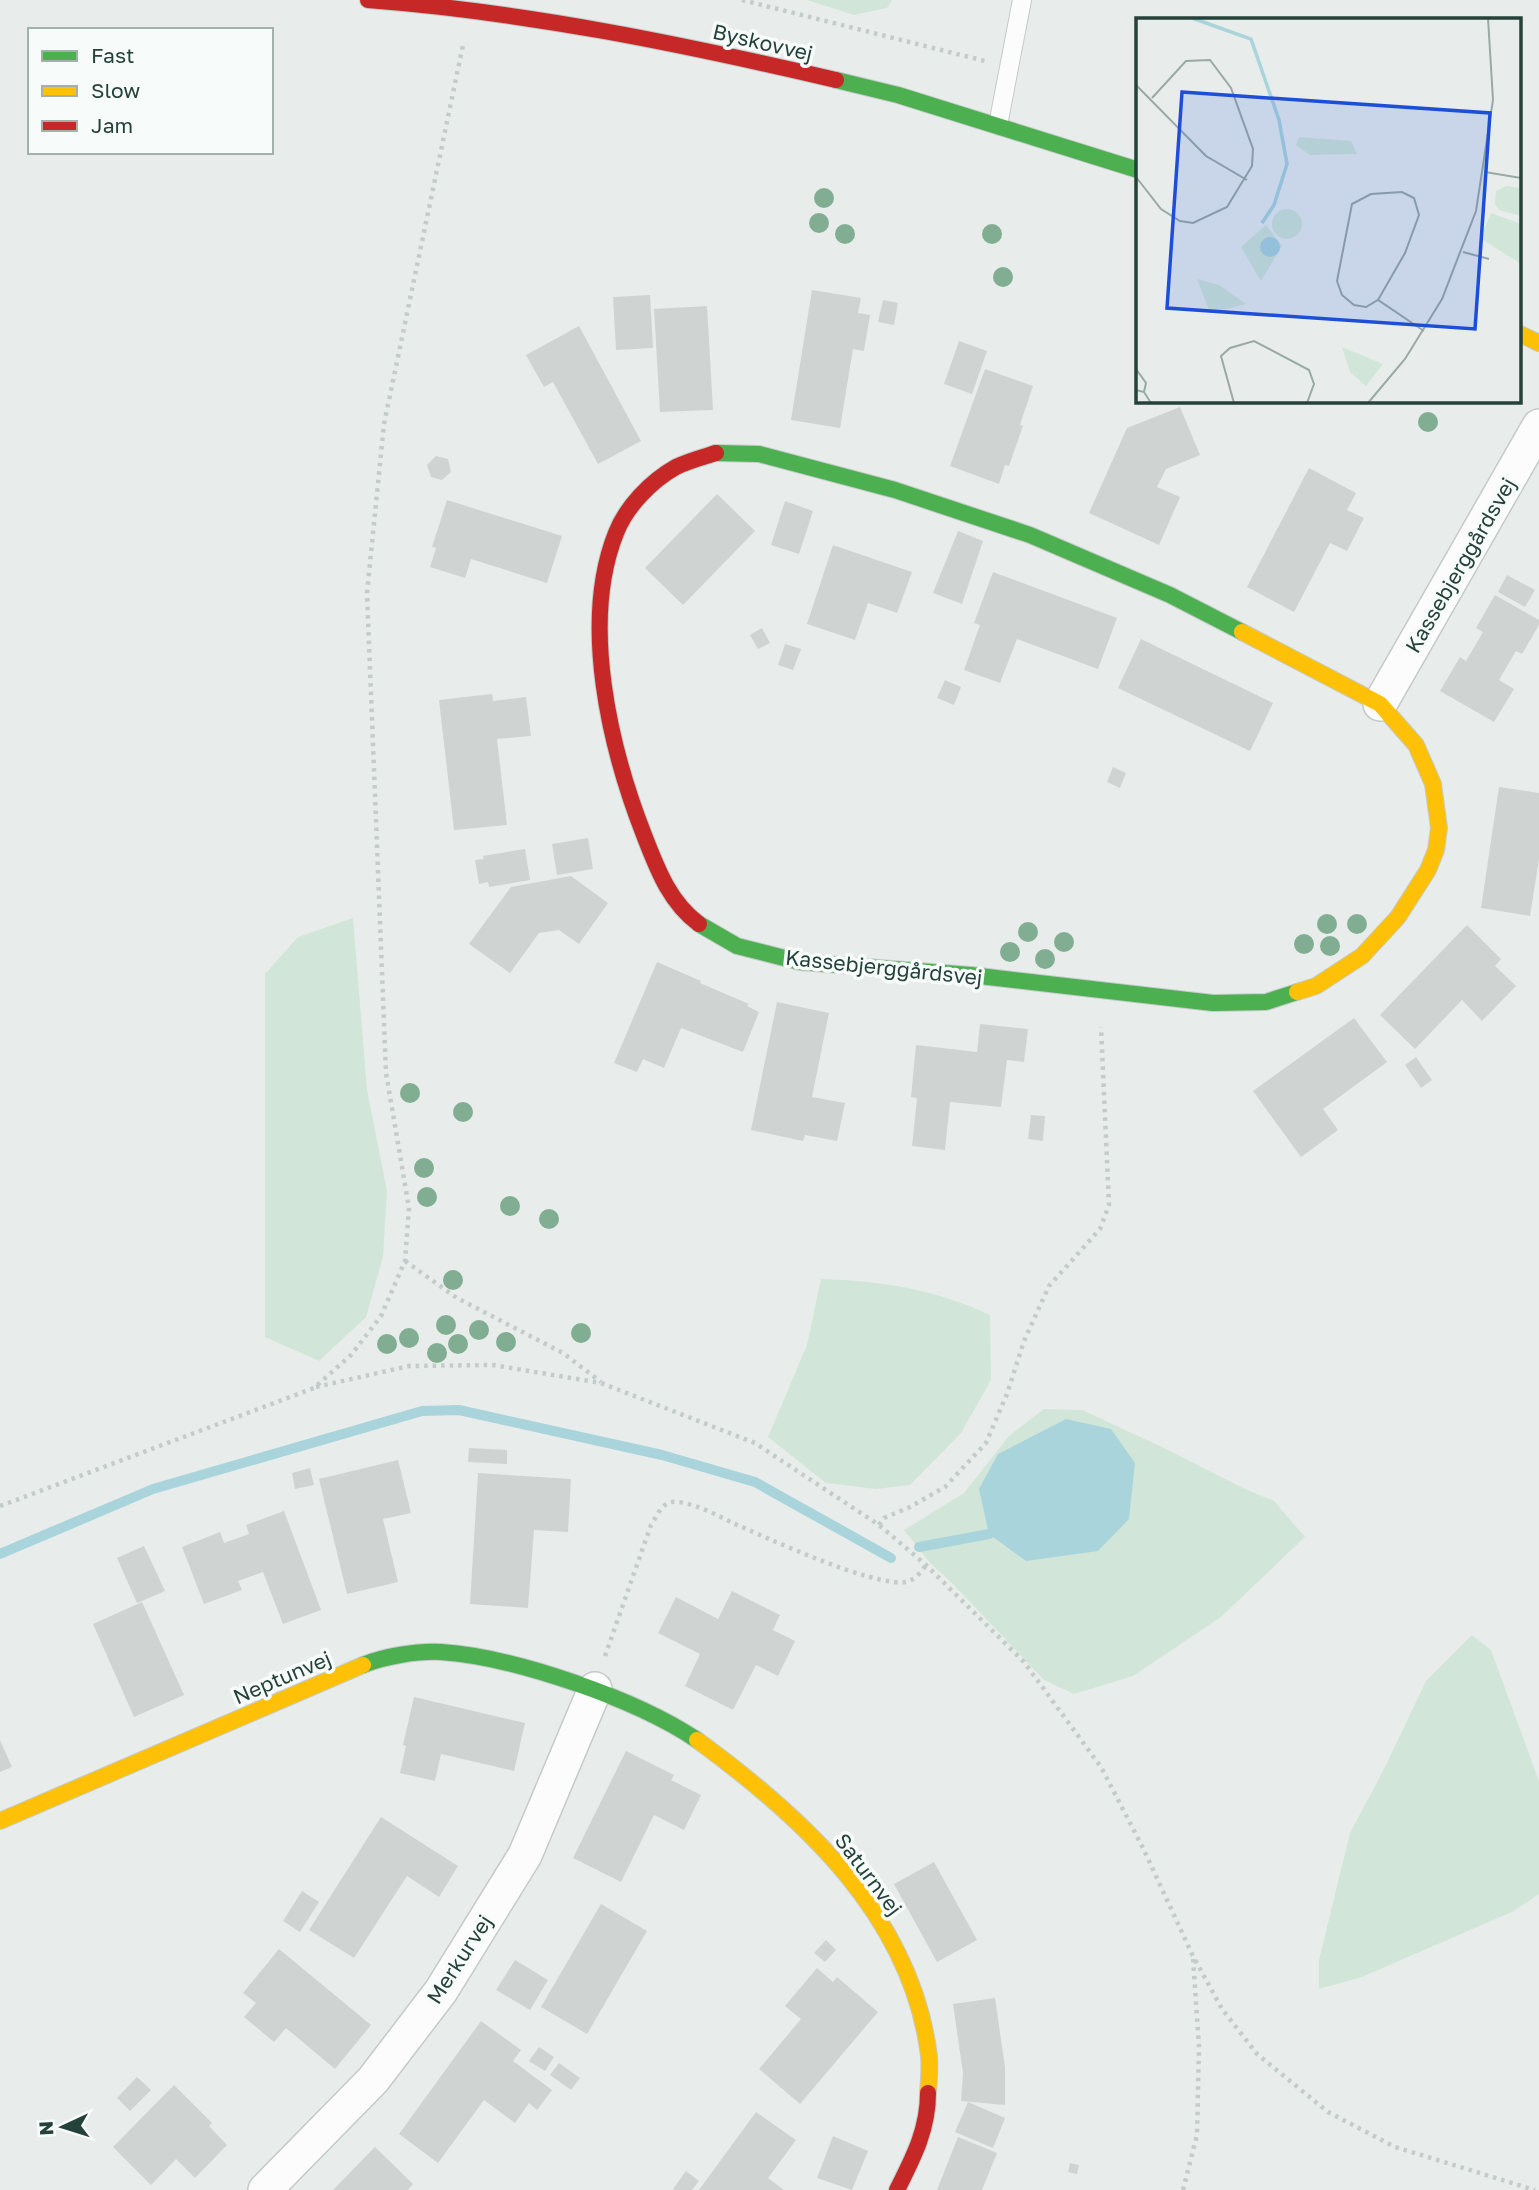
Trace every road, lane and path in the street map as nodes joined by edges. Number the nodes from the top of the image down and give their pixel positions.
1 (368, 0) edge
2 (741, 0) edge
3 (1022, 0) edge
4 (420, 2) edge
5 (470, 12) junction
6 (1009, 67) junction
7 (998, 125) junction
8 (1136, 169) edge
9 (1522, 335) edge
10 (1539, 343) edge
11 (1539, 426) edge
12 (1380, 704) junction
13 (1099, 990) junction
14 (405, 1261) junction
15 (601, 1383) junction
16 (314, 1388) junction
17 (0, 1506) edge
18 (880, 1525) junction
19 (926, 1565) junction
20 (595, 1689) junction
21 (0, 1821) edge
22 (1192, 1954) junction
23 (265, 2190) edge
24 (897, 2190) edge
25 (1183, 2190) edge
26 (1535, 2190) edge

1 - 4 street, Byskovvej
2 - 6 path
3 - 6 lane
4 - 5 street, Byskovvej
5 - 7 street, Byskovvej
5 - 14 path
6 - 7 lane
7 - 8 street, Byskovvej
9 - 10 street
11 - 12 street, Kassebjerggårdsvej
12 - 13 street, Kassebjerggårdsvej
12 - 13 street, Kassebjerggårdsvej
13 - 18 path
14 - 15 path
14 - 16 path
15 - 16 path
15 - 18 path
16 - 17 path
18 - 19 path
19 - 20 path
19 - 22 path
20 - 21 street, Neptunvej
20 - 23 street, Merkurvej
20 - 24 street, Saturnvej
22 - 25 path
22 - 26 path

